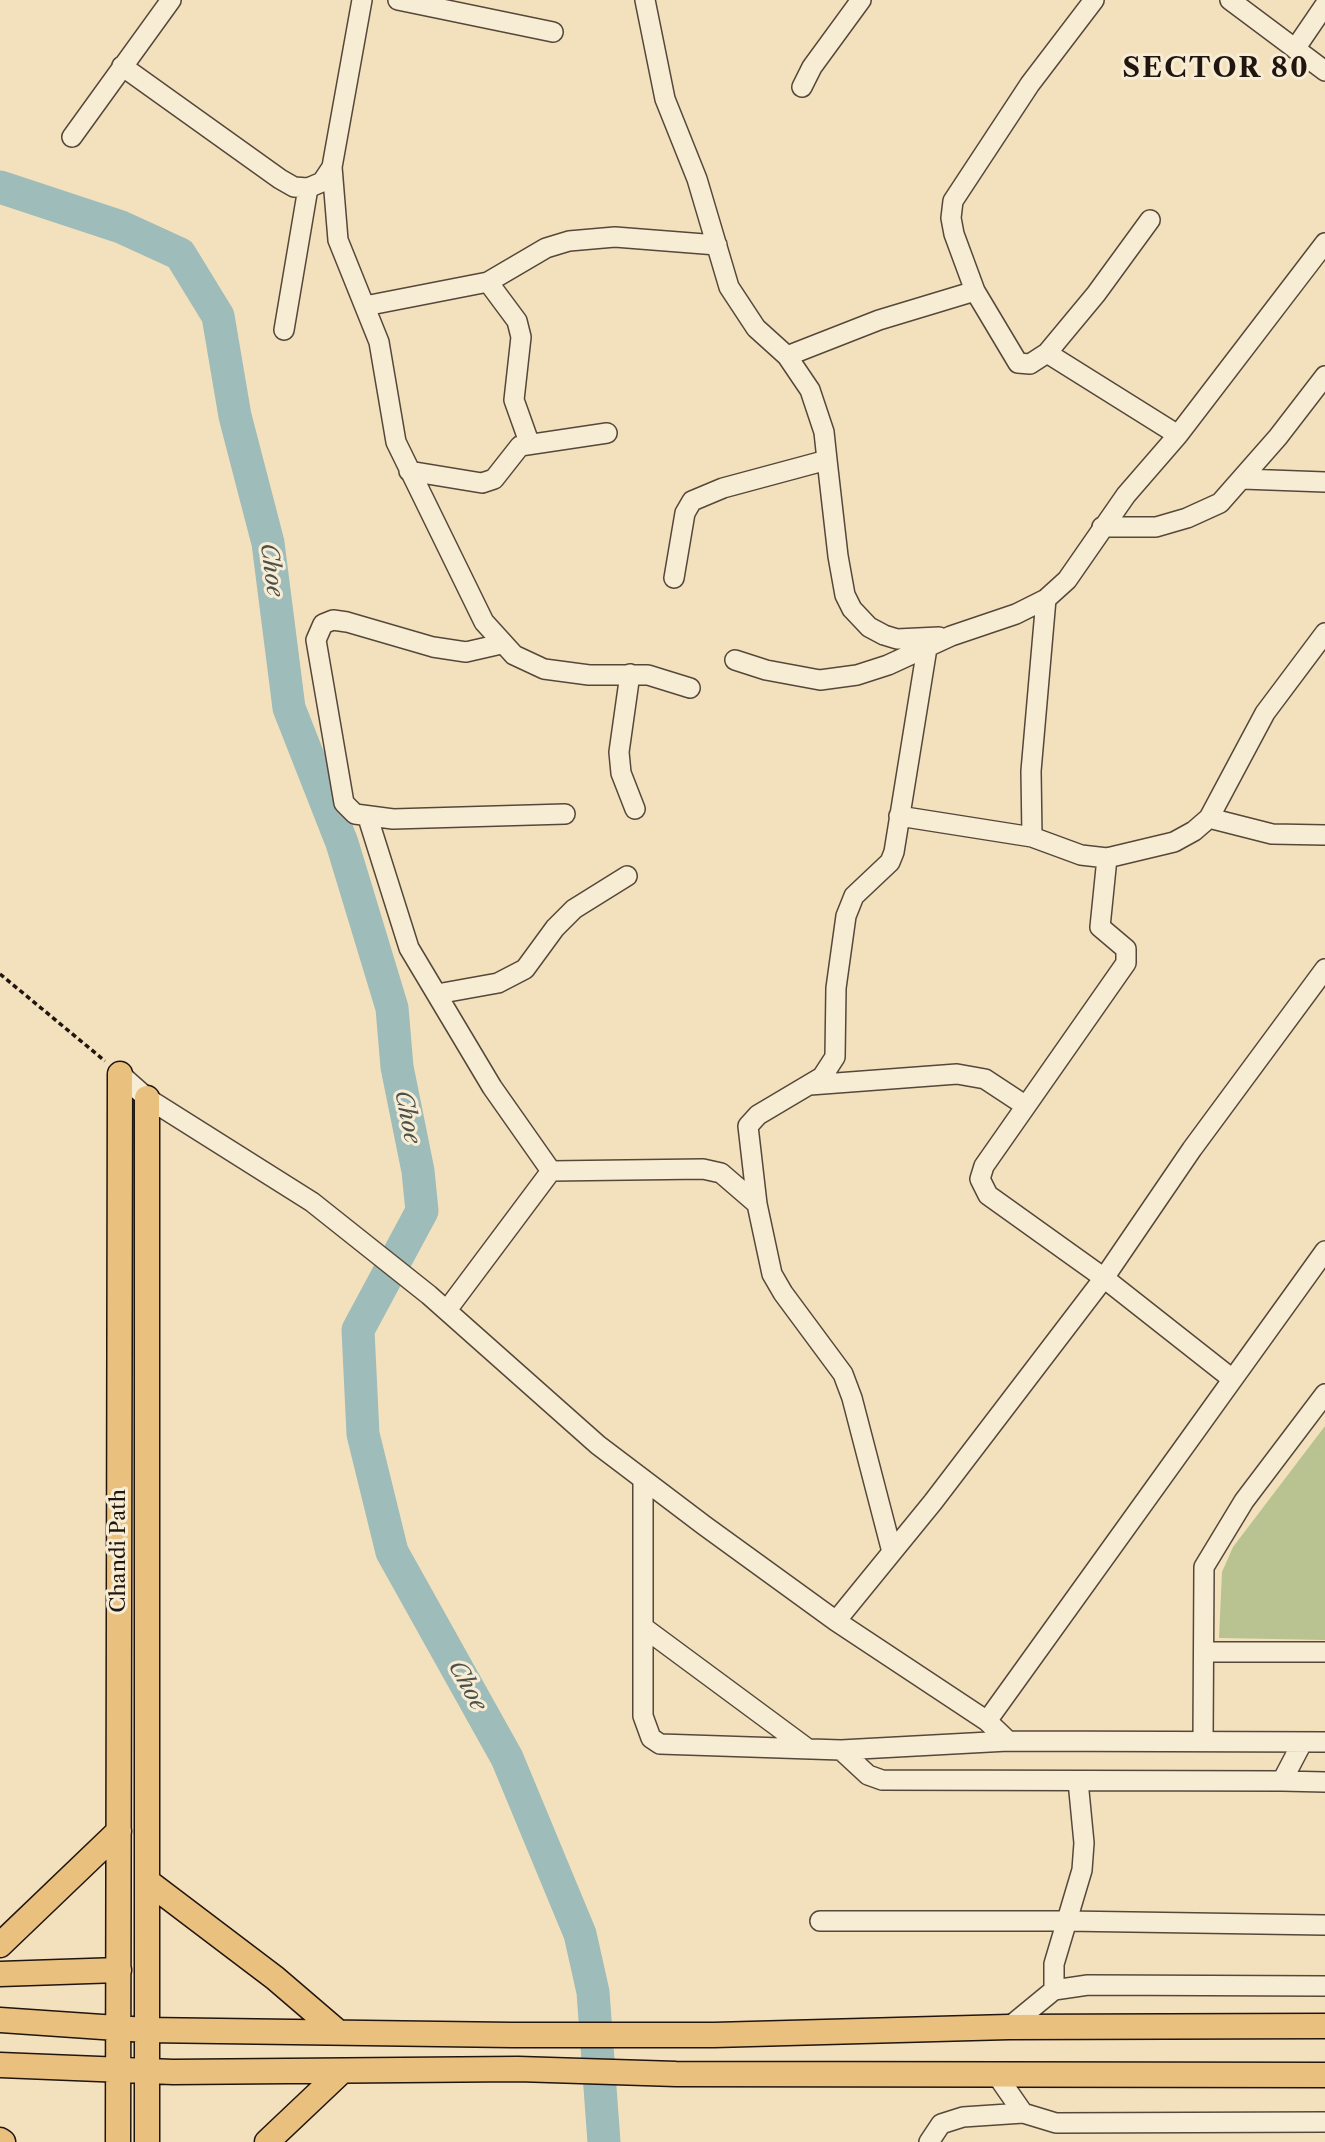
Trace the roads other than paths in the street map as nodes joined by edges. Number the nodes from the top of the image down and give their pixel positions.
1 (171, 0) edge
2 (362, 0) edge
3 (398, 0) edge
4 (645, 0) edge
5 (861, 0) edge
6 (1094, 0) edge
7 (1240, 3) edge
8 (1325, 5) edge
9 (554, 32) dead end
10 (1295, 48) junction
11 (122, 66) junction
12 (1325, 71) edge
13 (802, 87) dead end
14 (72, 137) dead end
15 (332, 167) junction
16 (308, 188) junction
17 (1150, 220) dead end
18 (1325, 243) edge
19 (717, 245) junction
20 (488, 282) junction
21 (975, 292) junction
22 (365, 306) junction
23 (284, 330) dead end
24 (1047, 353) junction
25 (787, 356) junction
26 (1325, 376) edge
27 (607, 433) dead end
28 (1178, 435) junction
29 (529, 443) junction
30 (827, 460) junction
31 (409, 471) junction
32 (1243, 479) junction
33 (1325, 482) edge
34 (1102, 527) junction
35 (674, 578) dead end
36 (1046, 599) junction
37 (1325, 633) edge
38 (951, 636) junction
39 (501, 644) junction
40 (927, 648) junction
41 (735, 660) dead end
42 (630, 674) junction
43 (690, 688) dead end
44 (635, 808) dead end
45 (565, 814) dead end
46 (899, 816) junction
47 (368, 818) junction
48 (1209, 818) junction
49 (1325, 835) edge
50 (1032, 837) junction
51 (1107, 858) junction
52 (627, 876) dead end
53 (1325, 969) edge
54 (437, 994) junction
55 (120, 1074) joint
56 (810, 1085) junction
57 (146, 1098) junction
58 (1026, 1106) junction
59 (551, 1171) junction
60 (757, 1204) junction
61 (1325, 1251) edge
62 (1104, 1278) junction
63 (447, 1310) junction
64 (1231, 1378) junction
65 (1325, 1394) edge
66 (643, 1479) junction
67 (892, 1552) junction
68 (836, 1620) junction
69 (643, 1627) junction
70 (1204, 1652) junction
71 (1325, 1652) edge
72 (987, 1721) junction
73 (1008, 1741) junction
74 (1203, 1741) junction
75 (1325, 1742) edge
76 (1302, 1743) junction
77 (808, 1749) junction
78 (841, 1750) junction
79 (1079, 1781) junction
80 (1282, 1781) junction
81 (1325, 1782) edge
82 (119, 1831) junction
83 (147, 1881) junction
84 (820, 1921) dead end
85 (1066, 1921) junction
86 (1325, 1925) edge
87 (0, 1945) edge
88 (118, 1970) junction
89 (0, 1974) edge
90 (1325, 1986) edge
91 (1054, 1990) junction
92 (0, 2020) edge
93 (1325, 2025) edge
94 (1009, 2027) junction
95 (118, 2028) junction
96 (146, 2030) junction
97 (338, 2032) junction
98 (0, 2065) edge
99 (118, 2071) junction
100 (147, 2071) junction
101 (342, 2071) junction
102 (996, 2074) junction
103 (1325, 2075) edge
104 (1023, 2113) junction
105 (1325, 2122) edge
106 (118, 2142) edge
107 (147, 2142) edge
108 (267, 2142) edge
109 (929, 2142) edge

1 - 11 street
2 - 15 street
3 - 9 street
4 - 19 street
5 - 13 street
6 - 21 street
7 - 10 street
8 - 10 street
10 - 12 street
11 - 14 street
11 - 16 street
15 - 16 street
15 - 22 street
16 - 23 street
17 - 24 street
18 - 28 street
19 - 20 street
19 - 25 street
20 - 22 street
20 - 29 street
21 - 24 street
21 - 25 street
22 - 31 street
24 - 28 street
25 - 30 street
26 - 32 street
27 - 29 street
28 - 34 street
29 - 31 street
30 - 35 street
30 - 38 street
31 - 39 street
32 - 33 street
32 - 34 street
34 - 36 street
36 - 38 street
36 - 50 street
37 - 48 street
38 - 40 street
39 - 42 street
39 - 47 street
40 - 41 street
40 - 46 street
42 - 43 street
42 - 44 street
45 - 47 street
46 - 50 street
46 - 56 street
47 - 54 street
48 - 49 street
48 - 51 street
50 - 51 street
51 - 58 street
52 - 54 street
53 - 62 street
54 - 59 street
55 - 57 street
55 - 82 main road, Chandi Path
56 - 58 street
56 - 60 street
57 - 63 street
57 - 83 main road, Chandi Path
58 - 62 street
59 - 60 street
59 - 63 street
60 - 67 street
61 - 64 street
62 - 64 street
62 - 67 street
63 - 66 street
64 - 72 street
65 - 70 street
66 - 68 street
66 - 69 street
67 - 68 street
68 - 72 street
69 - 77 street
69 - 77 street
70 - 71 street
70 - 74 street
72 - 73 street
73 - 74 street
73 - 78 street
74 - 76 street
75 - 76 street
76 - 80 street
77 - 78 street
78 - 79 street
79 - 80 street
79 - 85 street
80 - 81 street
82 - 87 main road
82 - 88 main road, Chandi Path
83 - 96 main road, Chandi Path
83 - 97 main road
84 - 85 street
85 - 86 street
85 - 91 street
88 - 89 main road
88 - 95 main road, Chandi Path
90 - 91 street
91 - 94 street
92 - 95 main road
93 - 94 main road
94 - 97 main road
95 - 96 main road
95 - 99 main road, Chandi Path
96 - 97 main road
96 - 100 main road, Chandi Path
98 - 99 main road
99 - 100 main road
99 - 106 main road, Chandi Path
100 - 101 main road
100 - 107 main road, Chandi Path
101 - 102 main road
101 - 108 main road
102 - 103 main road
102 - 104 street
104 - 105 street
104 - 109 street

